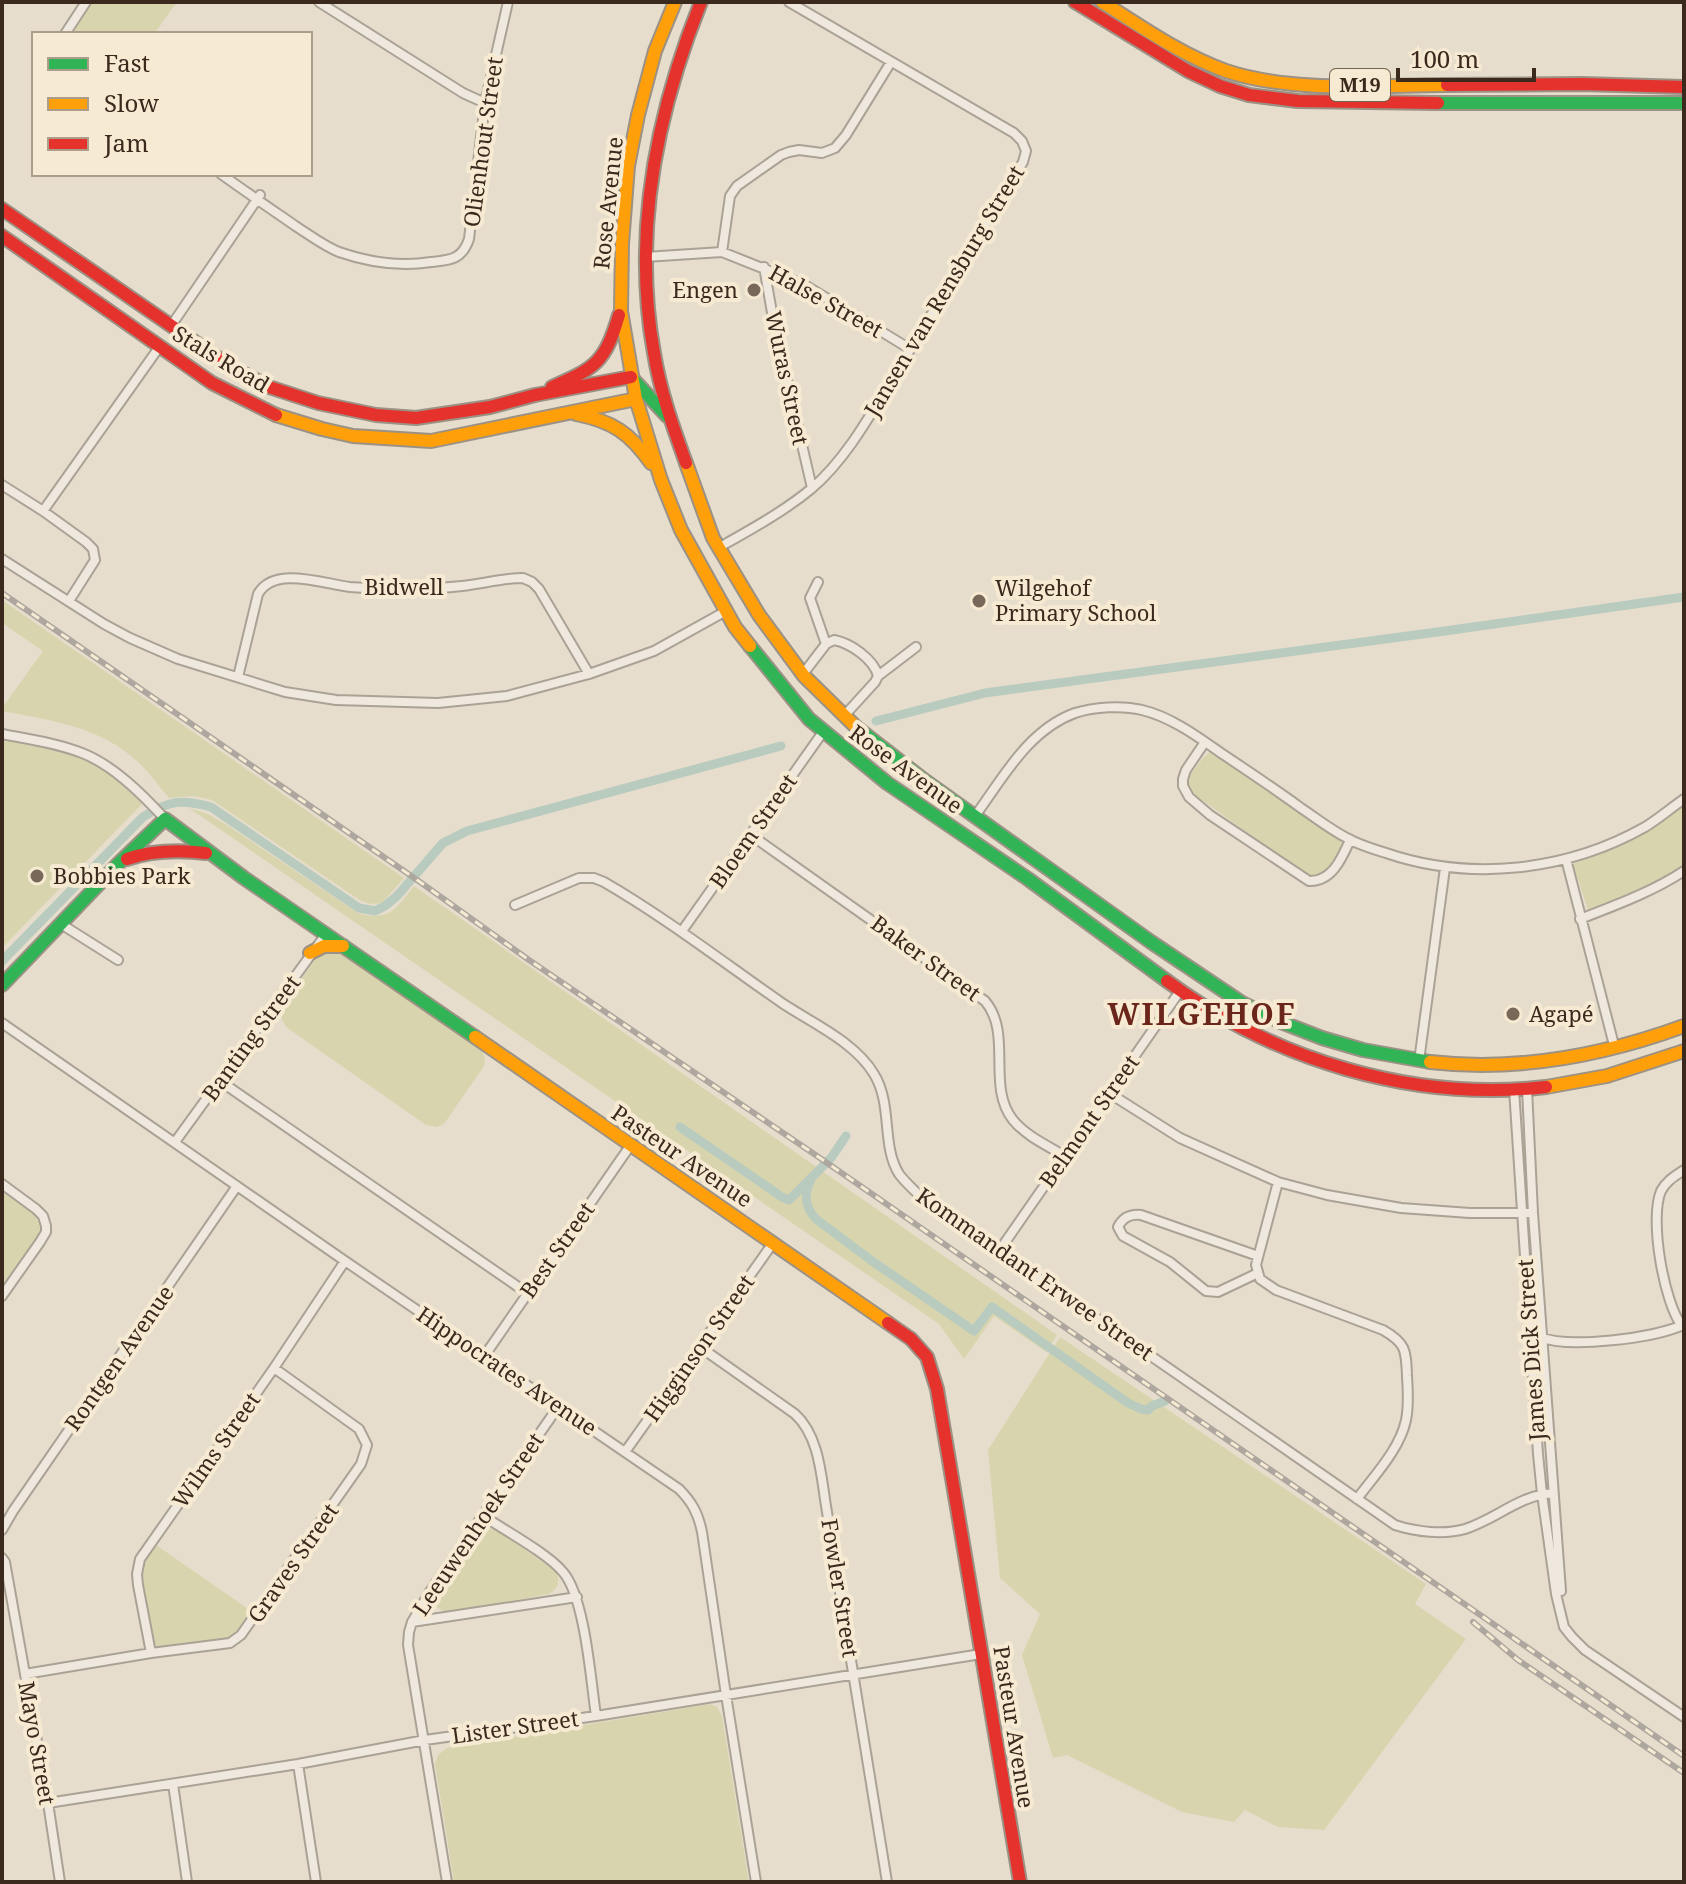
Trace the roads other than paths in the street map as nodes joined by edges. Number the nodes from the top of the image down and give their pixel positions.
1 (86, 2) edge
2 (319, 2) edge
3 (675, 2) edge
4 (789, 2) edge
5 (1075, 2) edge
6 (1102, 2) edge
7 (506, 3) edge
8 (698, 3) edge
9 (66, 32) edge
10 (1195, 58) junction
11 (891, 62) junction
12 (1188, 71) junction
13 (1312, 85) junction
14 (1414, 85) junction
15 (1683, 96) edge
16 (1311, 101) junction
17 (485, 103) junction
18 (1415, 104) junction
19 (224, 176) edge
20 (258, 197) junction
21 (4, 215) edge
22 (29, 228) junction
23 (8, 243) edge
24 (722, 252) junction
25 (645, 257) junction
26 (764, 267) junction
27 (621, 311) junction
28 (166, 322) junction
29 (183, 334) junction
30 (148, 338) junction
31 (160, 346) junction
32 (910, 349) junction
33 (653, 351) junction
34 (171, 354) junction
35 (631, 377) junction
36 (640, 394) junction
37 (535, 395) junction
38 (357, 412) junction
39 (567, 413) junction
40 (669, 418) junction
41 (353, 436) junction
42 (661, 480) junction
43 (2, 485) edge
44 (812, 488) junction
45 (43, 511) junction
46 (715, 542) junction
47 (692, 549) junction
48 (2, 559) edge
49 (728, 563) junction
50 (707, 577) junction
51 (818, 582) dead end
52 (742, 587) junction
53 (69, 601) junction
54 (724, 607) junction
55 (756, 610) junction
56 (735, 627) junction
57 (826, 644) junction
58 (916, 647) dead end
59 (589, 674) junction
60 (803, 674) junction
61 (878, 676) junction
62 (238, 677) junction
63 (832, 704) junction
64 (846, 719) junction
65 (824, 732) junction
66 (2, 734) edge
67 (1205, 742) junction
68 (1684, 799) edge
69 (961, 806) junction
70 (975, 816) junction
71 (164, 818) junction
72 (948, 825) junction
73 (988, 825) junction
74 (751, 835) junction
75 (1350, 840) junction
76 (976, 842) junction
77 (206, 853) junction
78 (1566, 859) junction
79 (120, 862) junction
80 (1445, 868) junction
81 (1684, 871) edge
82 (515, 905) dead end
83 (1580, 919) junction
84 (61, 924) junction
85 (682, 931) junction
86 (326, 934) junction
87 (343, 946) junction
88 (310, 953) junction
89 (118, 960) dead end
90 (1182, 964) junction
91 (1209, 982) junction
92 (2, 985) edge
93 (1174, 987) junction
94 (1197, 1002) junction
95 (2, 1023) edge
96 (1684, 1026) edge
97 (1631, 1045) junction
98 (1615, 1049) junction
99 (1684, 1051) edge
100 (1601, 1053) junction
101 (1404, 1059) junction
102 (1419, 1061) junction
103 (1433, 1062) junction
104 (1539, 1063) junction
105 (1495, 1067) junction
106 (1636, 1068) junction
107 (1607, 1076) junction
108 (220, 1081) junction
109 (1401, 1082) junction
110 (1433, 1087) junction
111 (1543, 1087) junction
112 (1521, 1089) junction
113 (1497, 1090) junction
114 (1109, 1093) junction
115 (175, 1142) junction
116 (630, 1146) junction
117 (1065, 1156) junction
118 (1684, 1170) edge
119 (1278, 1182) junction
120 (2, 1184) edge
121 (237, 1186) junction
122 (1521, 1212) junction
123 (1533, 1213) junction
124 (773, 1243) junction
125 (999, 1251) junction
126 (1258, 1256) junction
127 (345, 1261) junction
128 (1258, 1273) junction
129 (527, 1293) junction
130 (2, 1296) edge
131 (1683, 1325) edge
132 (1530, 1332) junction
133 (1543, 1339) junction
134 (700, 1347) junction
135 (485, 1355) junction
136 (274, 1368) junction
137 (558, 1407) junction
138 (625, 1452) junction
139 (1553, 1493) junction
140 (1542, 1494) junction
141 (1357, 1499) junction
142 (482, 1515) junction
143 (2, 1530) edge
144 (2, 1558) edge
145 (577, 1597) junction
146 (1561, 1609) junction
147 (412, 1622) junction
148 (151, 1653) junction
149 (981, 1654) junction
150 (25, 1674) junction
151 (854, 1674) junction
152 (726, 1695) junction
153 (596, 1716) junction
154 (1684, 1717) edge
155 (425, 1740) junction
156 (298, 1764) junction
157 (173, 1784) junction
158 (48, 1803) junction
159 (60, 1882) edge
160 (187, 1882) edge
161 (316, 1882) edge
162 (447, 1882) edge
163 (756, 1882) edge
164 (887, 1882) edge
165 (1020, 1882) edge

1 - 9 street
2 - 17 street
3 - 27 main road, Rose Avenue
4 - 11 street, Jansen van Rensburg Street
5 - 12 main road, M19
6 - 10 main road, M19
7 - 17 street, Olienhout Street
8 - 25 main road, Rose Avenue
10 - 12 main road
10 - 13 main road, M19
11 - 24 street
11 - 32 street, Jansen van Rensburg Street
12 - 16 main road, M19
13 - 14 main road, M19
13 - 16 main road
14 - 15 main road, M19
14 - 18 main road
15 - 18 main road, M19
16 - 18 main road, M19
17 - 20 street, Olienhout Street
19 - 20 street, Olienhout Street
20 - 28 street
21 - 22 main road, Stals Road
22 - 23 main road
22 - 28 main road, Stals Road
23 - 30 main road, Stals Road
24 - 25 street, Halse Street
24 - 26 street, Halse Street
25 - 33 main road, Rose Avenue
26 - 32 street, Halse Street
26 - 44 street, Wuras Street
27 - 35 main road, Rose Avenue
27 - 37 main road
28 - 29 main road, Stals Road
28 - 30 main road
29 - 34 main road
29 - 38 main road, Stals Road
30 - 31 main road, Stals Road
31 - 34 main road, Stals Road
31 - 45 street
32 - 44 street, Jansen van Rensburg Street
33 - 36 main road
33 - 40 main road, Rose Avenue
34 - 41 main road, Stals Road
35 - 36 main road, Rose Avenue
35 - 37 main road, Stals Road
36 - 39 main road, Stals Road
36 - 40 main road
36 - 42 main road, Rose Avenue
37 - 38 main road, Stals Road
38 - 41 main road
39 - 41 main road, Stals Road
39 - 42 main road
40 - 46 main road, Rose Avenue
42 - 47 main road, Rose Avenue
43 - 45 street
44 - 46 street, Jansen van Rensburg Street
45 - 53 street
46 - 47 main road
46 - 49 main road, Rose Avenue
47 - 50 main road, Rose Avenue
48 - 53 street
49 - 50 main road
49 - 52 main road, Rose Avenue
50 - 54 main road, Rose Avenue
51 - 57 street
52 - 54 main road
52 - 55 main road, Rose Avenue
53 - 62 street
54 - 56 main road, Rose Avenue
54 - 59 street
55 - 56 main road
55 - 60 main road, Rose Avenue
56 - 65 main road, Rose Avenue
57 - 60 street
57 - 61 street
58 - 61 street
59 - 62 street
59 - 62 street, Bidwell
60 - 63 main road, Rose Avenue
61 - 64 street
63 - 64 main road, Rose Avenue
63 - 65 main road
64 - 65 main road
64 - 69 main road, Rose Avenue
65 - 72 main road, Rose Avenue
65 - 74 street, Bloem Street
66 - 71 street
67 - 70 street
67 - 75 street
67 - 75 street
68 - 78 street
69 - 70 main road, Rose Avenue
69 - 72 main road
70 - 73 main road, Rose Avenue
71 - 77 main road, Pasteur Avenue
71 - 79 main road
72 - 76 main road, Rose Avenue
73 - 76 main road
73 - 90 main road, Rose Avenue
74 - 85 street, Bloem Street
74 - 117 street, Baker Street
75 - 80 street
76 - 93 main road, Rose Avenue
77 - 79 main road
77 - 86 main road, Pasteur Avenue
78 - 80 street
78 - 83 street
79 - 84 main road
80 - 102 street
81 - 83 street
82 - 85 street, Kommandant Erwee Street
83 - 98 street
84 - 89 street
84 - 92 main road
85 - 125 street, Kommandant Erwee Street
86 - 87 main road, Pasteur Avenue
86 - 88 street, Banting Street
87 - 88 main road
87 - 116 main road, Pasteur Avenue
88 - 108 street, Banting Street
90 - 91 main road, Rose Avenue
90 - 93 main road
91 - 94 main road
91 - 101 main road, Rose Avenue
93 - 94 main road, Rose Avenue
93 - 114 street, Belmont Street
94 - 109 main road, Rose Avenue
95 - 115 street, Hippocrates Avenue
96 - 97 main road, Rose Avenue
97 - 98 main road, Rose Avenue
97 - 106 main road
98 - 100 main road, Rose Avenue
99 - 106 main road, Rose Avenue
100 - 104 main road, Rose Avenue
100 - 107 main road
101 - 102 main road, Rose Avenue
101 - 109 main road
102 - 103 main road, Rose Avenue
103 - 105 main road, Rose Avenue
103 - 110 main road
104 - 105 main road, Rose Avenue
104 - 111 main road
105 - 113 main road
106 - 107 main road, Rose Avenue
107 - 111 main road, Rose Avenue
108 - 115 street, Banting Street
108 - 129 street
109 - 110 main road, Rose Avenue
110 - 113 main road, Rose Avenue
111 - 112 main road, Rose Avenue
112 - 113 main road, Rose Avenue
112 - 122 street, James Dick Street
112 - 123 street, James Dick Street
114 - 117 street, Belmont Street
114 - 119 street
115 - 121 street, Hippocrates Avenue
116 - 124 main road, Pasteur Avenue
116 - 129 street, Best Street
117 - 125 street, Belmont Street
118 - 131 street
119 - 122 street
119 - 126 street
120 - 130 street
121 - 127 street, Hippocrates Avenue
121 - 143 street, Rontgen Avenue
122 - 123 street
122 - 132 street, James Dick Street
123 - 133 street, James Dick Street
124 - 134 street, Higginson Street
124 - 149 main road, Pasteur Avenue
125 - 141 street, Kommandant Erwee Street
126 - 128 street
126 - 128 street
127 - 135 street, Hippocrates Avenue
127 - 136 street, Wilms Street
128 - 141 street
129 - 135 street, Best Street
131 - 133 street
132 - 133 street
132 - 140 street, James Dick Street
133 - 139 street, James Dick Street
134 - 138 street, Higginson Street
134 - 151 street, Fowler Street
135 - 137 street, Hippocrates Avenue
136 - 148 street, Wilms Street
136 - 148 street, Graves Street
137 - 138 street, Hippocrates Avenue
137 - 142 street, Leeuwenhoek Street
138 - 152 street, Hippocrates Avenue
139 - 140 street, Kommandant Erwee Street
139 - 146 street, James Dick Street
140 - 141 street, Kommandant Erwee Street
140 - 146 street, James Dick Street
142 - 145 street
142 - 147 street, Leeuwenhoek Street
144 - 150 street, Mayo Street
145 - 147 street
145 - 153 street
146 - 154 street, James Dick Street
147 - 155 street, Leeuwenhoek Street
148 - 150 street, Graves Street
149 - 151 street, Lister Street
149 - 165 main road, Pasteur Avenue
150 - 158 street, Mayo Street
151 - 152 street, Lister Street
151 - 164 street, Fowler Street
152 - 153 street, Lister Street
152 - 163 street, Hippocrates Avenue
153 - 155 street, Lister Street
155 - 156 street, Lister Street
155 - 162 street, Leeuwenhoek Street
156 - 157 street, Lister Street
156 - 161 street
157 - 158 street, Lister Street
157 - 160 street
158 - 159 street, Mayo Street

